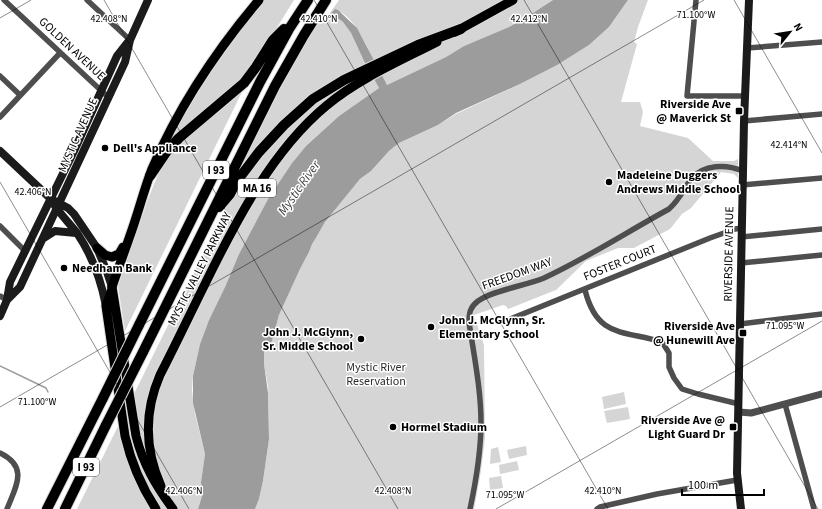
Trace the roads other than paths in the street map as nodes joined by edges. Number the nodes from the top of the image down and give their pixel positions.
1 (4, 0) edge
2 (87, 0) edge
3 (148, 0) edge
4 (259, 0) edge
5 (308, 0) edge
6 (326, 0) edge
7 (513, 0) edge
8 (696, 0) edge
9 (749, 0) edge
10 (297, 16) junction
11 (461, 28) junction
12 (130, 40) junction
13 (822, 42) edge
14 (746, 48) junction
15 (60, 54) junction
16 (0, 76) edge
17 (101, 91) junction
18 (20, 95) junction
19 (745, 96) junction
20 (108, 97) junction
21 (822, 114) edge
22 (0, 117) edge
23 (744, 121) junction
24 (0, 151) edge
25 (743, 171) junction
26 (150, 176) junction
27 (822, 178) edge
28 (742, 185) junction
29 (51, 199) junction
30 (58, 206) junction
31 (210, 217) junction
32 (0, 226) edge
33 (133, 226) junction
34 (742, 228) junction
35 (822, 229) edge
36 (76, 233) junction
37 (741, 238) junction
38 (42, 240) junction
39 (97, 248) junction
40 (25, 251) junction
41 (822, 255) edge
42 (741, 263) junction
43 (112, 287) junction
44 (585, 290) junction
45 (4, 298) edge
46 (106, 306) junction
47 (822, 314) edge
48 (0, 316) edge
49 (508, 320) dead end
50 (740, 324) junction
51 (822, 394) edge
52 (785, 404) junction
53 (739, 408) junction
54 (0, 453) edge
55 (737, 480) junction
56 (7, 509) edge
57 (47, 509) edge
58 (65, 509) edge
59 (156, 509) edge
60 (173, 509) edge
61 (470, 509) edge
62 (597, 509) edge
63 (741, 509) edge
64 (814, 509) edge

1 - 15 street, GOLDEN AVENUE
2 - 12 street
3 - 12 main road, MYSTIC AVENUE
4 - 26 main road
5 - 10 highway, I 93
6 - 31 highway, I 93
7 - 11 main road, MYSTIC VALLEY PARKWAY / MA 16
8 - 19 street
9 - 14 main road, RIVERSIDE AVENUE
10 - 26 highway
10 - 57 highway, I 93, bridge
11 - 31 highway
11 - 60 main road, MYSTIC VALLEY PARKWAY / MA 16
12 - 17 main road, MYSTIC AVENUE
12 - 20 main road, MYSTIC AVENUE
13 - 14 street
14 - 19 main road, RIVERSIDE AVENUE
15 - 17 street, GOLDEN AVENUE
15 - 18 street
16 - 18 street
17 - 20 street, GOLDEN AVENUE
17 - 29 main road, MYSTIC AVENUE
18 - 22 street
19 - 23 main road, RIVERSIDE AVENUE
20 - 30 main road, MYSTIC AVENUE
21 - 23 street
23 - 25 main road, RIVERSIDE AVENUE
24 - 29 main road
25 - 28 main road, RIVERSIDE AVENUE
25 - 61 street, FREEDOM WAY
26 - 33 main road
27 - 28 street
28 - 34 main road, RIVERSIDE AVENUE
29 - 30 main road
29 - 40 main road, MYSTIC AVENUE
30 - 36 main road
30 - 38 main road, MYSTIC AVENUE
30 - 39 main road
31 - 58 highway, I 93, bridge
32 - 40 street
33 - 39 main road
33 - 43 main road
34 - 37 main road, RIVERSIDE AVENUE
34 - 44 street, FOSTER COURT
35 - 37 street
36 - 38 main road
36 - 46 main road
37 - 42 main road, RIVERSIDE AVENUE
38 - 45 main road, MYSTIC AVENUE
39 - 43 main road
40 - 45 main road, MYSTIC AVENUE
41 - 42 street
42 - 50 main road, RIVERSIDE AVENUE
43 - 46 main road
43 - 60 main road
44 - 49 street, FOSTER COURT
44 - 53 street
45 - 48 main road, MYSTIC AVENUE
46 - 59 main road
47 - 50 street
50 - 53 main road, RIVERSIDE AVENUE
51 - 52 street
52 - 53 street
52 - 64 street
53 - 55 main road, RIVERSIDE AVENUE
54 - 56 street
55 - 62 street
55 - 63 main road, RIVERSIDE AVENUE

